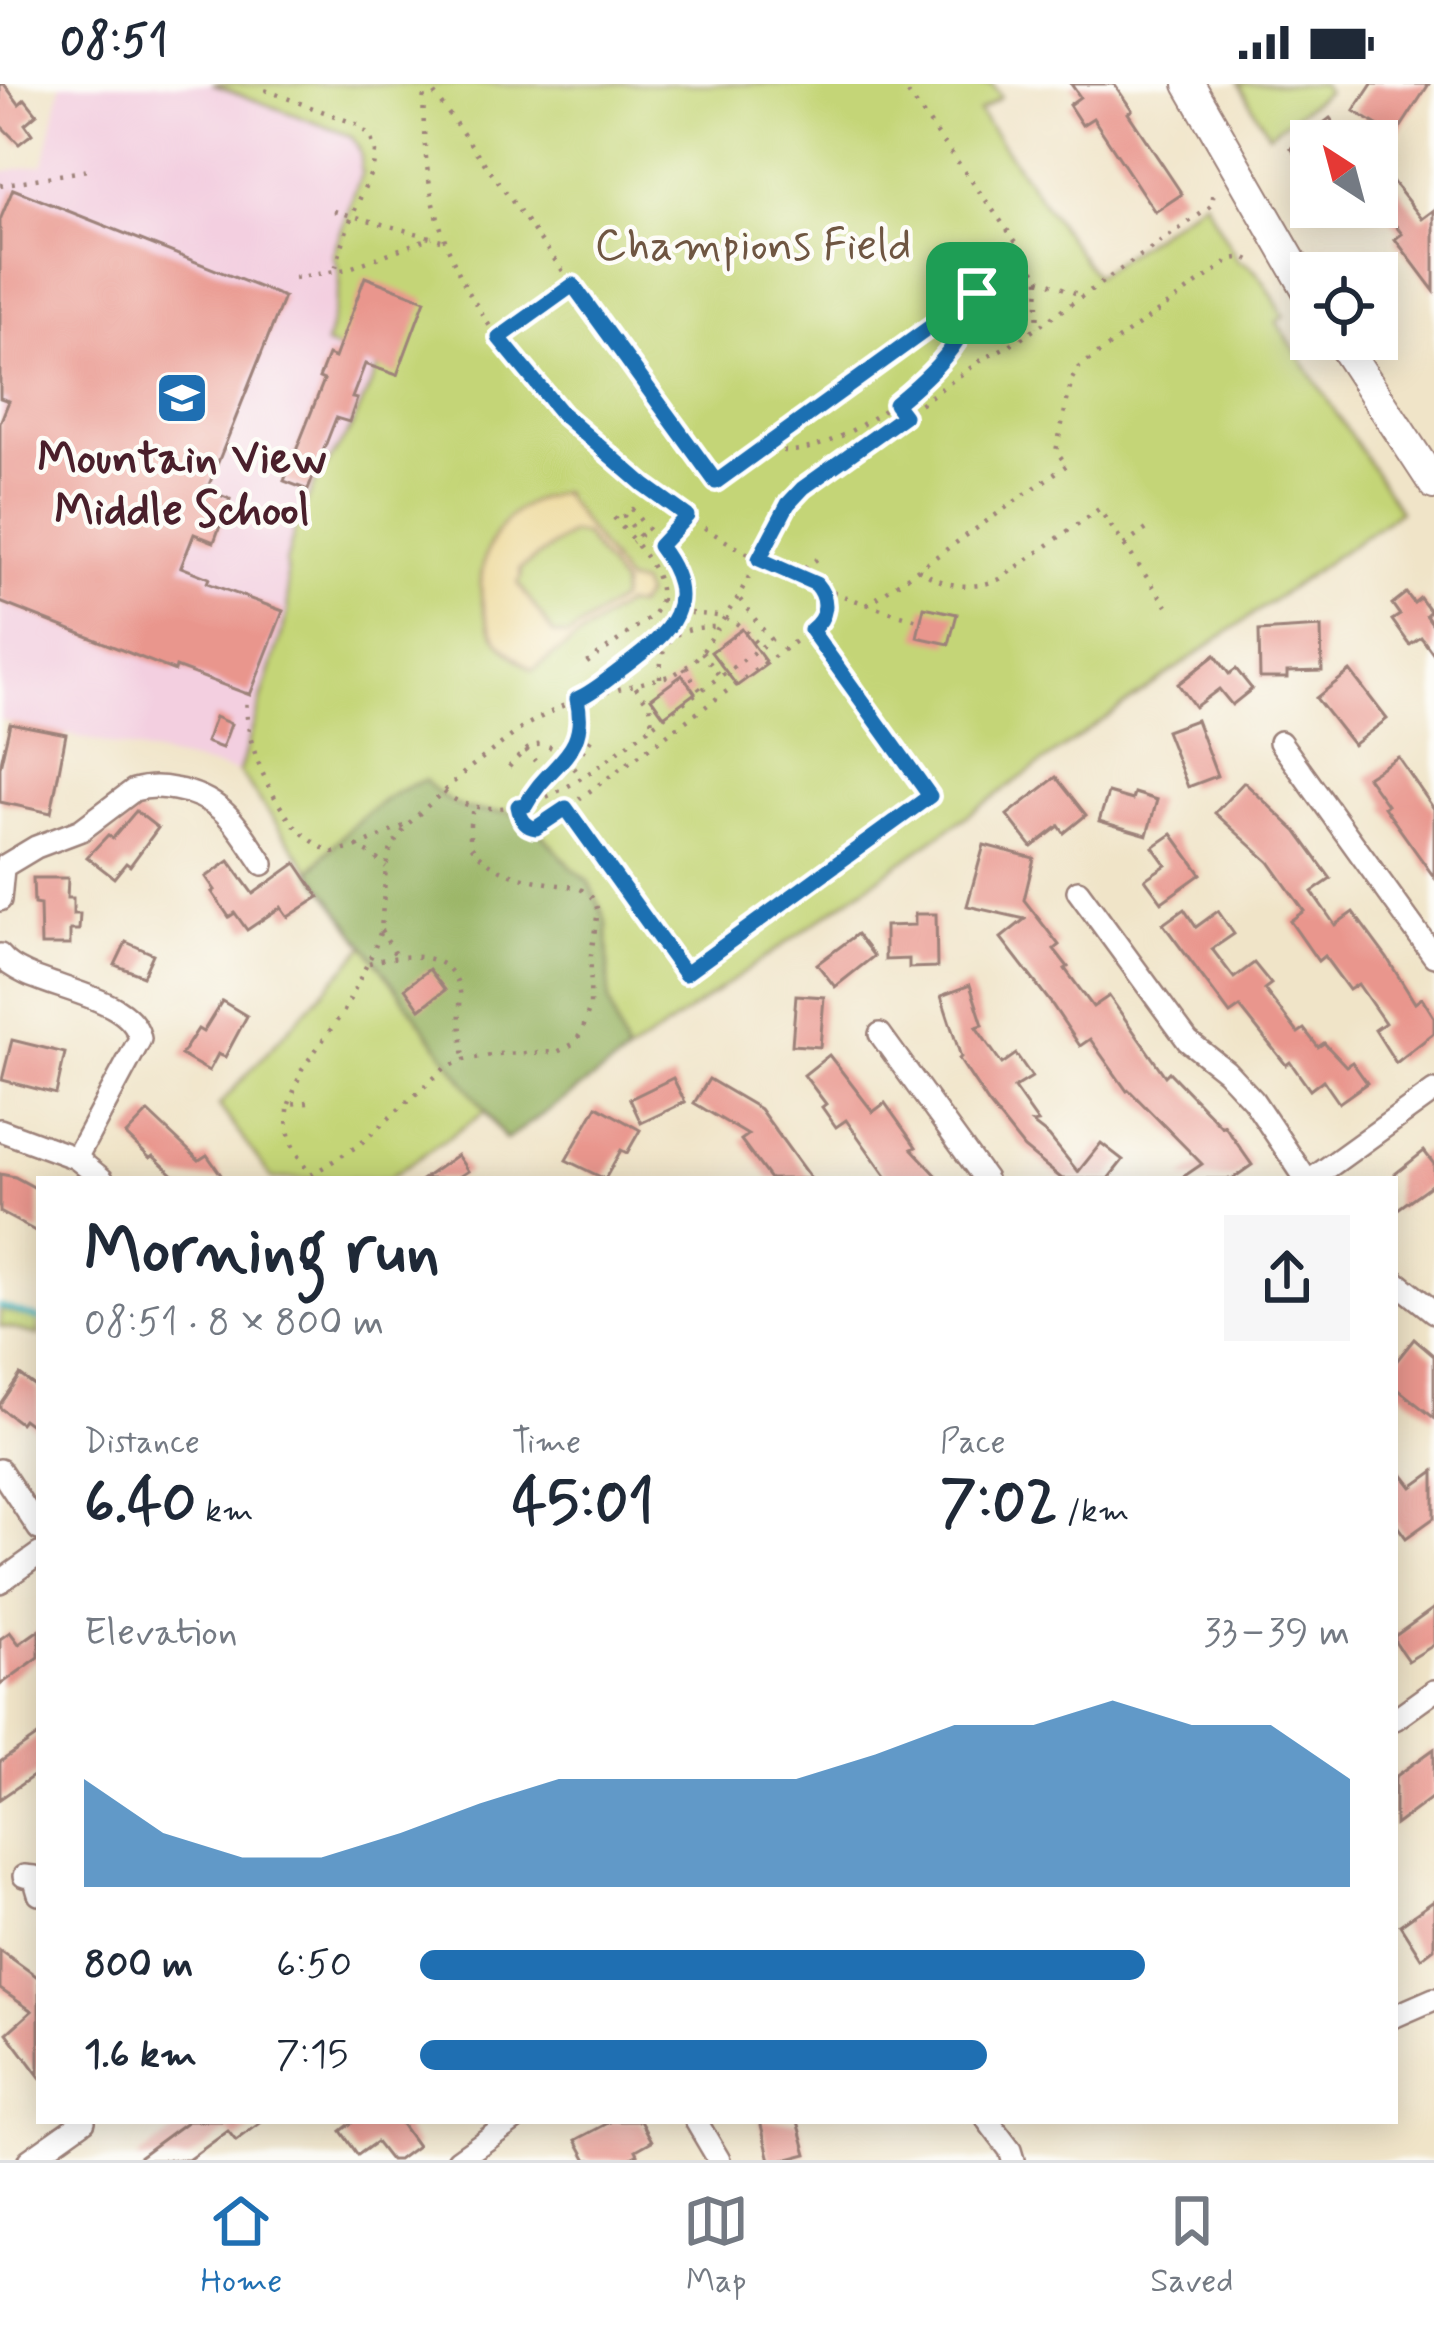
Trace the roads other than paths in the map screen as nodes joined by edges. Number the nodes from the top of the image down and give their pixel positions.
1 (1189, 84) edge
2 (1290, 260) edge
3 (1354, 360) edge
4 (1430, 469) edge
5 (1280, 742) dead end
6 (262, 864) dead end
7 (1078, 891) dead end
8 (0, 900) edge
9 (0, 956) edge
10 (1434, 956) edge
11 (880, 1034) dead end
12 (1434, 1091) edge
13 (0, 1130) edge
14 (76, 1158) junction
15 (98, 1176) edge
16 (983, 1176) edge
17 (1307, 1176) edge
18 (1313, 1176) edge
19 (1398, 1283) edge
20 (1434, 1312) edge
21 (0, 1471) edge
22 (36, 1525) edge
23 (36, 1556) edge
24 (0, 1582) edge
25 (1434, 1691) edge
26 (1398, 1717) edge
27 (1434, 1999) edge
28 (1398, 2015) edge
29 (79, 2124) edge
30 (509, 2124) edge
31 (698, 2124) edge
32 (990, 2124) edge
33 (29, 2160) edge
34 (458, 2160) edge
35 (719, 2160) edge
36 (1013, 2160) edge

1 - 2 main road
3 - 4 main road
5 - 10 street
6 - 8 street
7 - 17 street
9 - 14 street
11 - 16 street
12 - 18 street
13 - 14 street
14 - 15 street
19 - 20 street
21 - 22 street
23 - 24 street
25 - 26 street
27 - 28 street
29 - 33 street
30 - 34 street
31 - 35 street
32 - 36 street

